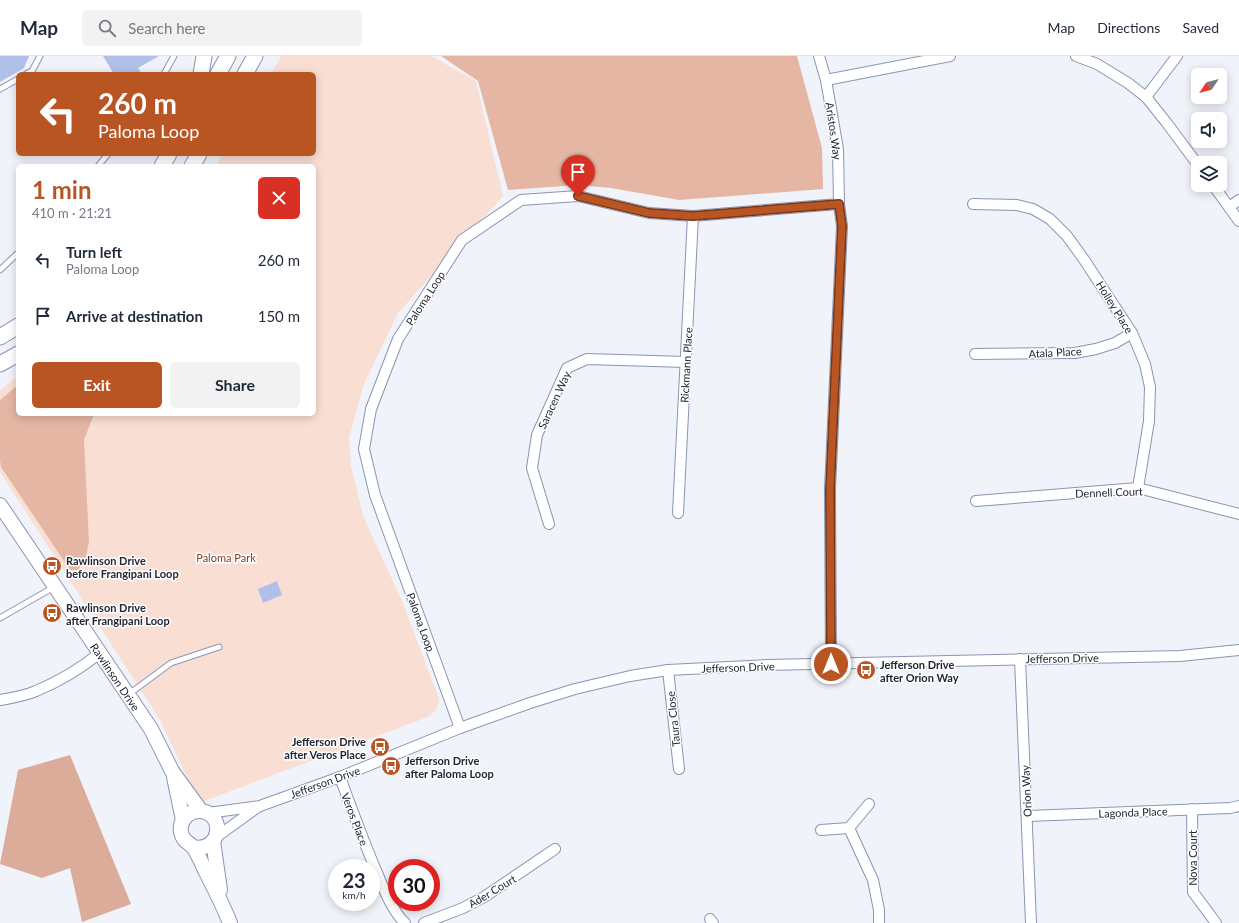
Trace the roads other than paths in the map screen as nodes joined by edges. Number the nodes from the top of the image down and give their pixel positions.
1 (40, 56) edge
2 (174, 56) edge
3 (204, 56) edge
4 (228, 56) edge
5 (255, 56) edge
6 (818, 56) edge
7 (950, 56) edge
8 (1076, 56) edge
9 (1177, 56) edge
10 (29, 72) edge
11 (165, 72) edge
12 (201, 72) edge
13 (219, 72) edge
14 (245, 72) edge
15 (16, 80) edge
16 (826, 80) junction
17 (0, 90) edge
18 (1146, 97) junction
19 (106, 156) edge
20 (1191, 156) edge
21 (100, 164) edge
22 (1218, 192) edge
23 (1239, 200) edge
24 (839, 204) junction
25 (973, 204) dead end
26 (1229, 207) junction
27 (693, 216) junction
28 (1239, 221) edge
29 (16, 255) edge
30 (0, 270) edge
31 (16, 327) edge
32 (1132, 333) junction
33 (0, 337) edge
34 (975, 354) dead end
35 (16, 355) edge
36 (686, 362) junction
37 (0, 364) edge
38 (1138, 488) junction
39 (976, 501) dead end
40 (0, 505) edge
41 (678, 513) dead end
42 (1239, 514) edge
43 (549, 524) dead end
44 (54, 587) junction
45 (0, 618) edge
46 (219, 647) dead end
47 (1239, 650) edge
48 (100, 653) junction
49 (1020, 659) junction
50 (831, 664) junction
51 (668, 670) junction
52 (128, 695) junction
53 (0, 700) edge
54 (460, 728) junction
55 (679, 769) dead end
56 (172, 771) junction
57 (340, 777) junction
58 (869, 804) dead end
59 (260, 806) junction
60 (1239, 806) edge
61 (1192, 809) junction
62 (204, 812) junction
63 (1028, 816) junction
64 (183, 820) junction
65 (850, 828) junction
66 (821, 830) dead end
67 (214, 839) junction
68 (193, 847) junction
69 (554, 850) dead end
70 (221, 901) junction
71 (230, 923) edge
72 (405, 923) edge
73 (424, 923) edge
74 (878, 923) edge
75 (1031, 923) edge
76 (1216, 923) edge

1 - 10 lane
2 - 11 lane
3 - 12 main road
4 - 13 main road
5 - 14 main road
6 - 16 street, Aristos Way
7 - 16 street
8 - 18 street
9 - 18 street
15 - 17 lane
16 - 24 street, Aristos Way
18 - 20 street
19 - 21 lane
22 - 26 street
23 - 26 street
24 - 27 street, Paloma Loop
24 - 50 street, Aristos Way
25 - 32 street, Holley Place
26 - 28 street
27 - 36 street, Rickmann Place
27 - 54 street, Paloma Loop
29 - 30 lane
31 - 33 main road
32 - 34 street, Atala Place
32 - 38 street, Holley Place
35 - 37 main road
36 - 41 street, Rickmann Place
36 - 43 street, Saracen Way
38 - 39 street, Dennell Court
38 - 42 street, Dennell Court
40 - 44 street, Rawlinson Drive
44 - 45 lane
44 - 48 street, Rawlinson Drive
46 - 52 lane
47 - 49 street, Jefferson Drive
48 - 52 street, Rawlinson Drive
48 - 53 street
49 - 50 street, Jefferson Drive
49 - 63 street, Orion Way
50 - 51 street, Jefferson Drive
51 - 54 street, Jefferson Drive
51 - 55 street, Taura Close
52 - 56 street, Rawlinson Drive
54 - 57 street, Jefferson Drive
56 - 62 street, Rawlinson Drive
56 - 64 street, Rawlinson Drive
57 - 59 street, Jefferson Drive
57 - 72 street, Veros Place
58 - 65 street
59 - 62 street, Jefferson Drive
59 - 67 street, Jefferson Drive
60 - 61 street, Lagonda Place
61 - 63 street, Lagonda Place
61 - 76 street, Nova Court
62 - 64 street
62 - 67 street, Rawlinson Drive
63 - 75 street, Orion Way
64 - 68 street, Rawlinson Drive
65 - 66 street
65 - 74 street
67 - 68 street
67 - 70 street, Rawlinson Drive
68 - 70 street, Rawlinson Drive
69 - 73 street, Ader Court
70 - 71 street, Rawlinson Drive

